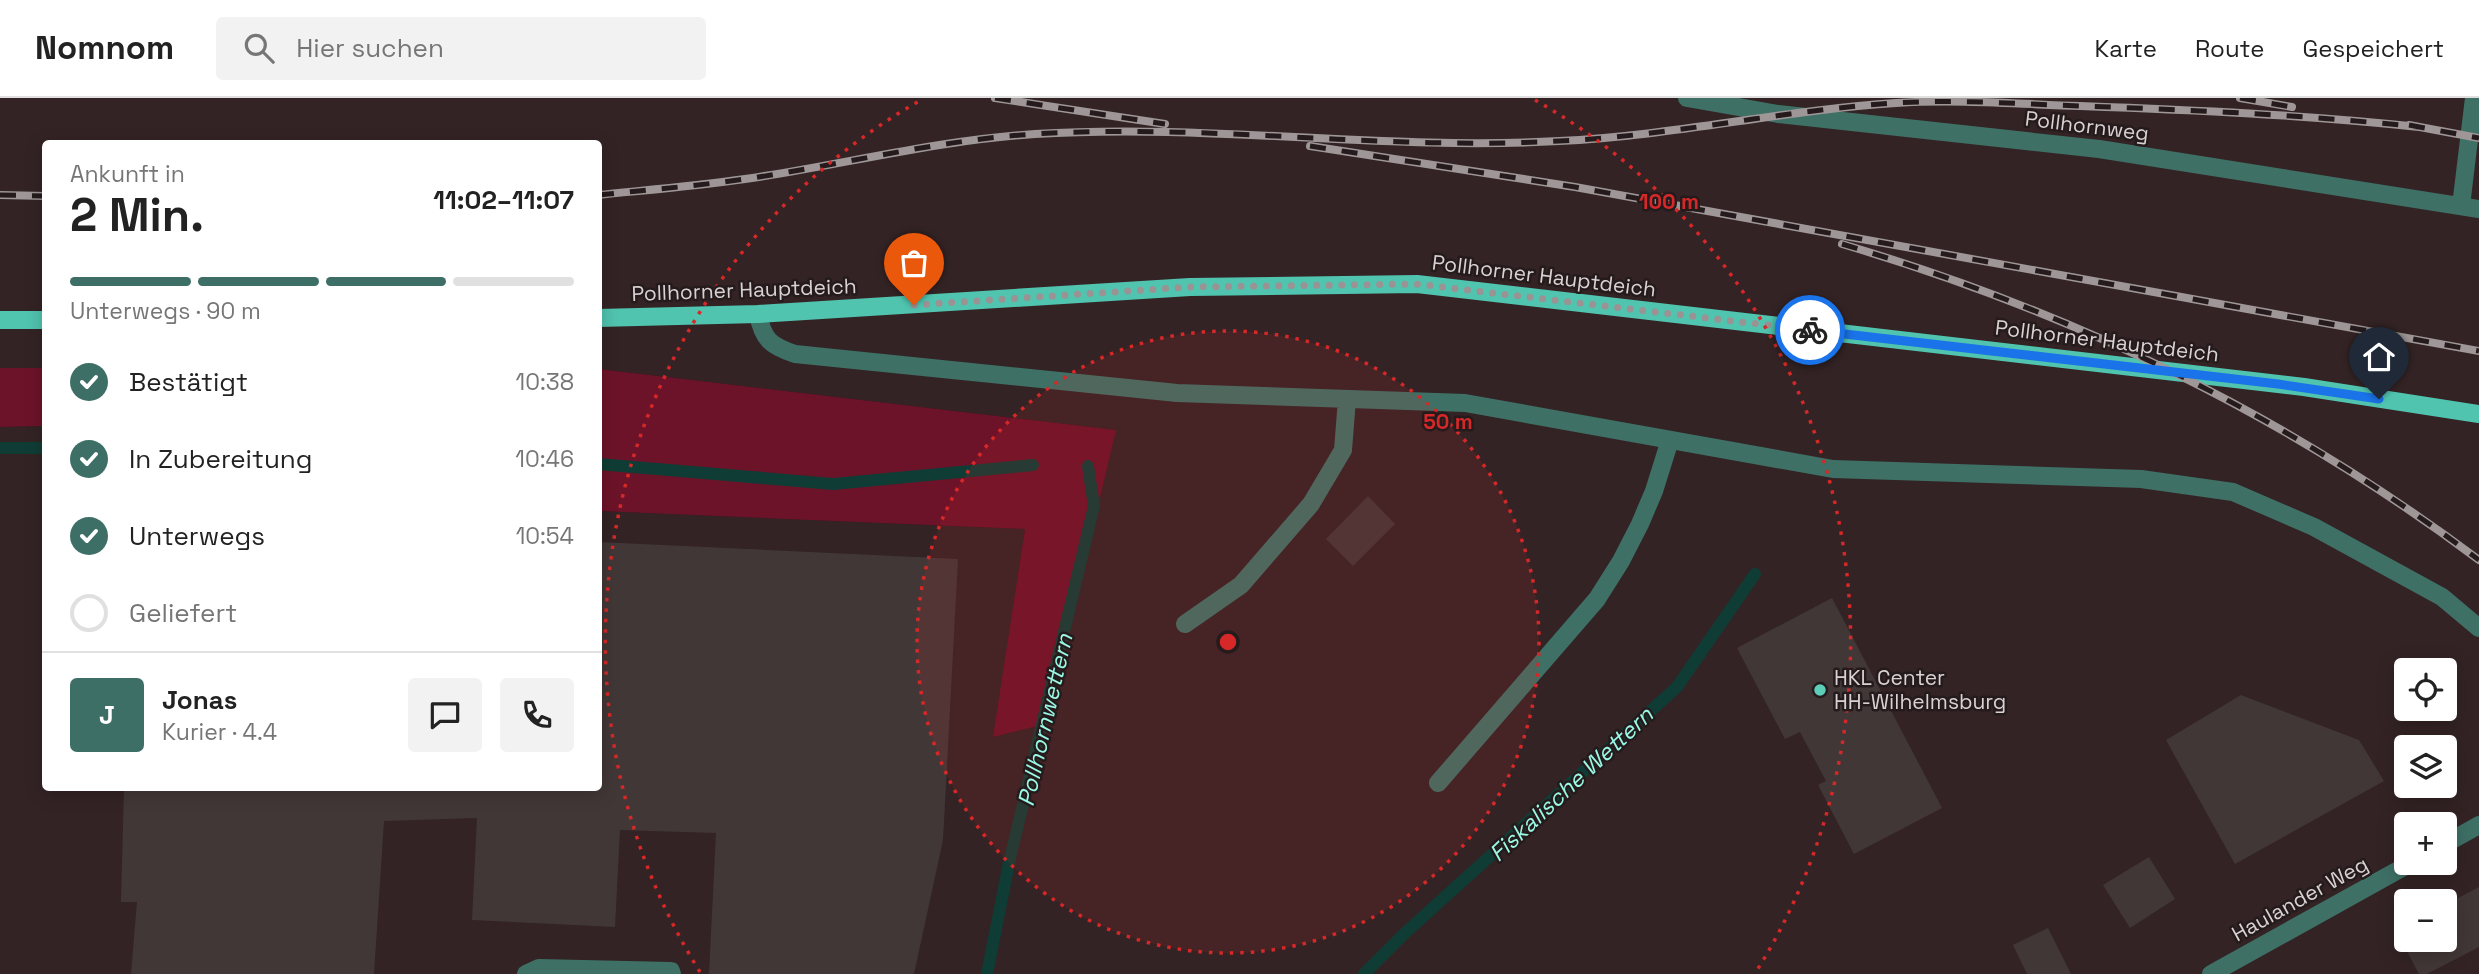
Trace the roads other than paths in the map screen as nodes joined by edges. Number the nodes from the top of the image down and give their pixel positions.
1 (1687, 98) edge
2 (2474, 98) edge
3 (2470, 207) edge
4 (758, 314) junction
5 (602, 318) edge
6 (0, 320) edge
7 (42, 320) edge
8 (1347, 399) junction
9 (2479, 414) edge
10 (1670, 440) junction
11 (1185, 624) dead end
12 (2479, 628) edge
13 (1438, 783) dead end
14 (2479, 825) edge
15 (2457, 837) edge
16 (2394, 872) edge
17 (526, 974) edge
18 (672, 974) edge
19 (2211, 974) edge

1 - 3 street, Pollhornweg
2 - 3 street
4 - 5 main road, Pollhorner Hauptdeich
4 - 8 street
4 - 9 main road, Pollhorner Hauptdeich
6 - 7 main road
8 - 10 street
8 - 11 street
10 - 12 street
10 - 13 street
14 - 15 street
16 - 19 street, Haulander Weg
17 - 18 street

